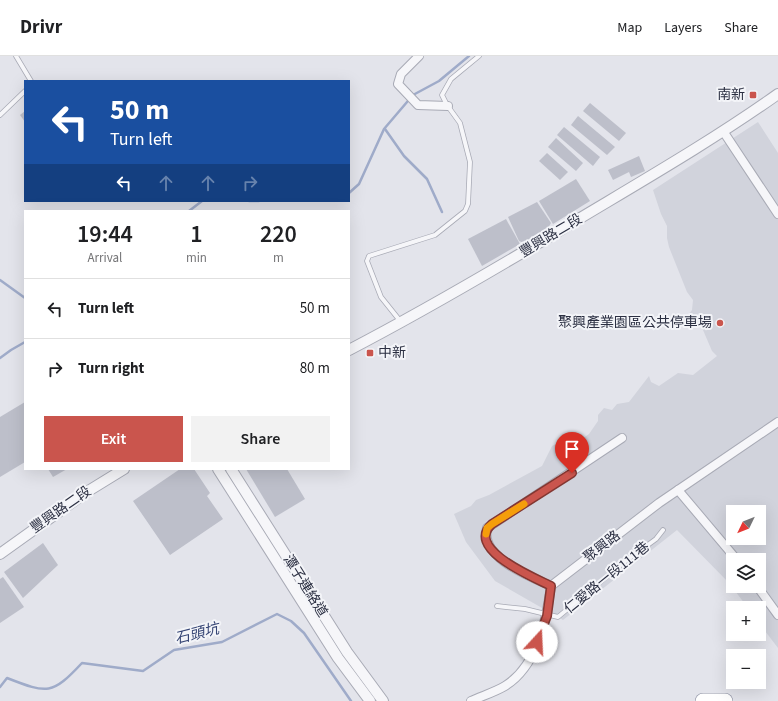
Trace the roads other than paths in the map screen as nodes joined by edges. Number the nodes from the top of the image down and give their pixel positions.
1 (16, 56) edge
2 (419, 56) edge
3 (479, 56) edge
4 (30, 80) edge
5 (24, 92) edge
6 (778, 94) edge
7 (778, 102) edge
8 (448, 106) junction
9 (0, 115) edge
10 (748, 116) junction
11 (723, 131) junction
12 (778, 214) edge
13 (402, 323) junction
14 (350, 349) edge
15 (778, 422) edge
16 (622, 438) dead end
17 (122, 470) edge
18 (219, 470) edge
19 (232, 470) edge
20 (678, 490) junction
21 (663, 530) dead end
22 (730, 553) edge
23 (0, 554) edge
24 (551, 586) junction
25 (762, 593) edge
26 (497, 606) dead end
27 (778, 614) edge
28 (547, 616) junction
29 (370, 701) edge
30 (383, 701) edge
31 (471, 701) edge
32 (703, 701) edge
33 (725, 701) edge

1 - 4 lane
2 - 8 street
3 - 8 lane
5 - 9 lane
6 - 10 street, 豐興路二段
7 - 10 street, 豐興路二段
8 - 13 lane
10 - 11 street, 豐興路二段
11 - 12 street
11 - 13 street, 豐興路二段
13 - 14 street, 豐興路二段
15 - 20 street, 聚興路
16 - 24 street
17 - 23 street, 豐興路二段
18 - 29 street, 潭子連絡道
19 - 30 street, 潭子連絡道
20 - 22 street
20 - 24 street, 聚興路
21 - 28 lane, 仁愛路一段111巷
24 - 28 street
25 - 27 street
26 - 28 lane
28 - 31 street
32 - 33 highway

